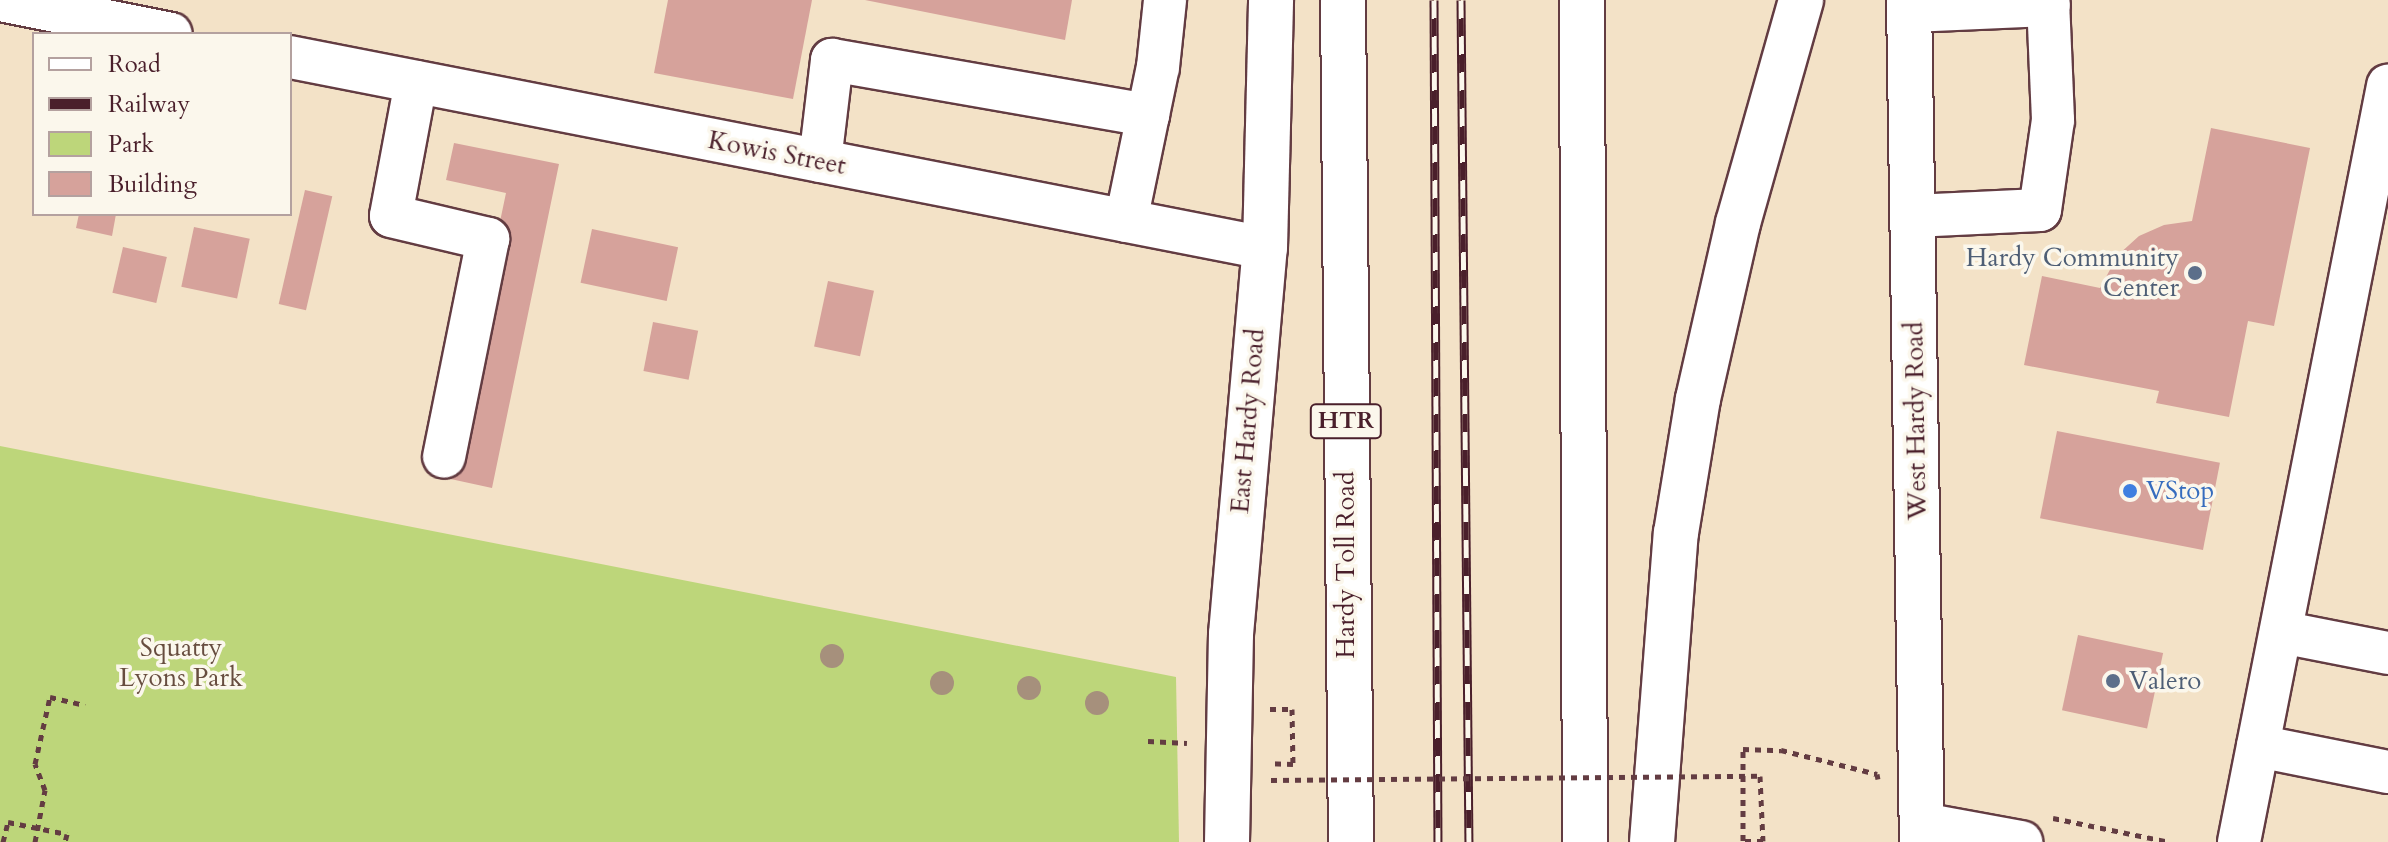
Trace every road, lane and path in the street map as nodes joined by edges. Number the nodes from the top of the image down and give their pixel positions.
1 (0, 0) edge
2 (1165, 0) edge
3 (1271, 0) edge
4 (1343, 0) edge
5 (1582, 0) edge
6 (1801, 0) edge
7 (2048, 3) edge
8 (1909, 5) edge
9 (161, 32) edge
10 (292, 57) edge
11 (416, 82) junction
12 (2388, 86) edge
13 (1148, 115) junction
14 (820, 161) junction
15 (1913, 216) junction
16 (1126, 221) junction
17 (1265, 248) junction
18 (444, 457) dead end
19 (2281, 632) junction
20 (2388, 653) edge
21 (85, 705) dead end
22 (1292, 709) dead end
23 (2258, 746) junction
24 (1293, 764) dead end
25 (2388, 772) edge
26 (1271, 780) dead end
27 (1880, 788) dead end
28 (38, 828) junction
29 (2028, 828) edge
30 (1922, 833) edge
31 (3, 842) edge
32 (35, 842) edge
33 (65, 842) edge
34 (1227, 842) edge
35 (1351, 842) edge
36 (1585, 842) edge
37 (1652, 842) edge
38 (2170, 842) edge
39 (2239, 842) edge

1 - 9 street
2 - 13 street
3 - 17 main road, East Hardy Road
4 - 35 main road, Hardy Toll Road / HTR
5 - 36 main road
6 - 37 main road
7 - 8 street
7 - 15 street
8 - 15 main road, West Hardy Road
10 - 11 street, Kowis Street
11 - 14 street, Kowis Street
11 - 18 street
12 - 19 street
13 - 14 street
13 - 16 street
14 - 16 street, Kowis Street
15 - 30 main road, West Hardy Road
16 - 17 street, Kowis Street
17 - 34 main road, East Hardy Road
19 - 20 street
19 - 23 street
21 - 28 path
22 - 24 path
23 - 25 street
23 - 39 street
26 - 27 path, bridge
28 - 31 path
28 - 32 path
28 - 33 path
29 - 30 street
29 - 38 path

